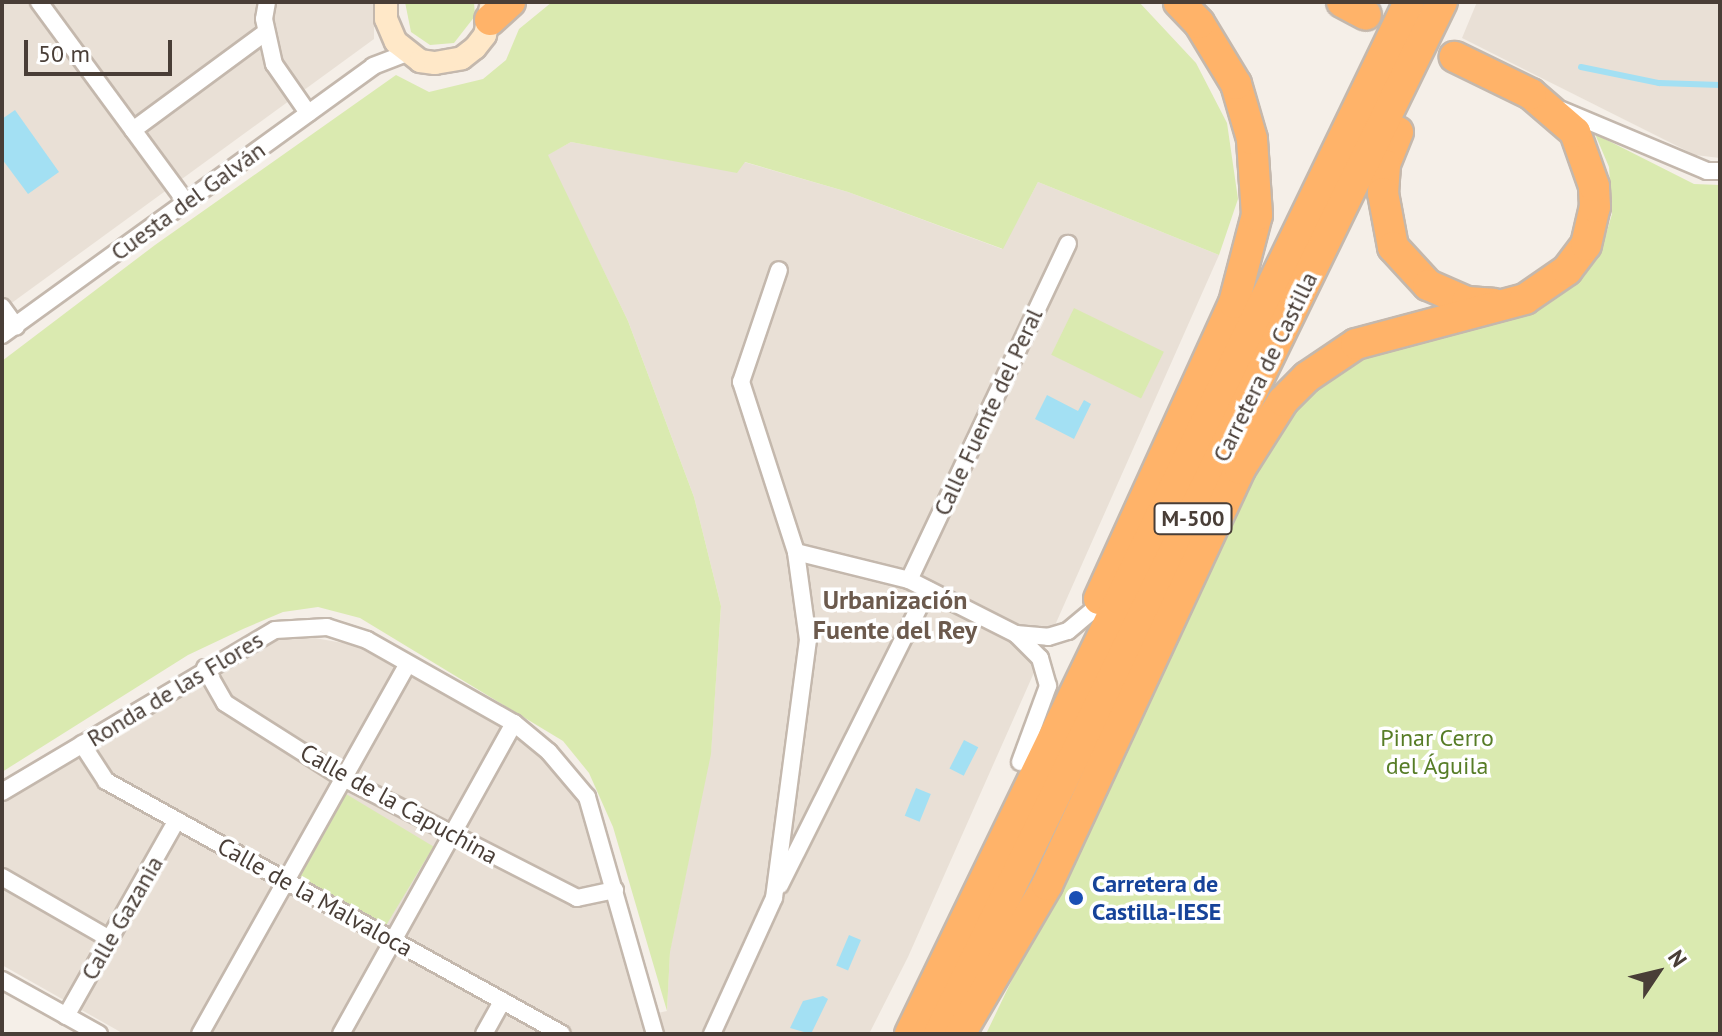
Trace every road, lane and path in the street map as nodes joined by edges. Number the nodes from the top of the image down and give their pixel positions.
1 (39, 2) edge
2 (252, 2) edge
3 (386, 2) edge
4 (1179, 2) edge
5 (1409, 2) edge
6 (1442, 2) edge
7 (1456, 2) edge
8 (1366, 6) edge
9 (497, 8) edge
10 (265, 18) edge
11 (388, 28) junction
12 (407, 53) junction
13 (1455, 57) dead end
14 (373, 66) junction
15 (1550, 106) junction
16 (308, 113) junction
17 (133, 130) junction
18 (1720, 171) edge
19 (186, 202) junction
20 (1068, 244) dead end
21 (779, 270) dead end
22 (1515, 303) junction
23 (2, 307) edge
24 (9, 330) edge
25 (1155, 475) junction
26 (796, 552) junction
27 (909, 580) junction
28 (928, 590) junction
29 (1094, 609) junction
30 (1016, 634) junction
31 (407, 665) junction
32 (205, 668) junction
33 (514, 723) junction
34 (82, 744) junction
35 (1020, 762) junction
36 (343, 778) junction
37 (2, 792) edge
38 (177, 820) junction
39 (452, 836) junction
40 (985, 873) junction
41 (2, 877) edge
42 (286, 881) junction
43 (615, 890) junction
44 (774, 898) junction
45 (110, 939) junction
46 (393, 940) junction
47 (2, 980) edge
48 (931, 984) junction
49 (502, 1001) junction
50 (66, 1016) junction
51 (99, 1034) edge
52 (200, 1034) edge
53 (341, 1034) edge
54 (484, 1034) edge
55 (562, 1034) edge
56 (655, 1034) edge
57 (712, 1034) edge
58 (902, 1034) edge
59 (910, 1034) edge
60 (939, 1034) edge
61 (960, 1034) edge

1 - 17 street
2 - 10 street
3 - 11 main road
4 - 25 highway, M-500
5 - 40 highway, Carretera de Castilla / M-500
6 - 60 highway, Carretera de Castilla / M-500
7 - 22 highway, M-500
8 - 25 highway, M-500
9 - 12 main road
10 - 16 street
10 - 17 street
11 - 12 main road
11 - 14 street
12 - 14 street, Cuesta del Galván
13 - 15 highway, M-500
14 - 16 street, Cuesta del Galván
15 - 18 street
15 - 22 highway, M-500
16 - 19 street, Cuesta del Galván
17 - 19 street
19 - 24 street, Cuesta del Galván
20 - 27 street, Calle Fuente del Peral
21 - 26 street
22 - 61 highway, M-500
23 - 24 street
25 - 29 highway, M-500
26 - 27 street
26 - 44 street
27 - 28 street
28 - 30 street
28 - 44 street
29 - 30 street
29 - 35 highway, M-500
30 - 35 street
31 - 32 street, Ronda de las Flores
31 - 33 street, Ronda de las Flores
31 - 36 street
32 - 34 street, Ronda de las Flores
32 - 36 street, Calle de la Capuchina
33 - 39 street
33 - 43 street, Ronda de las Flores
34 - 37 street, Ronda de las Flores
34 - 38 street, Calle de la Malvaloca
35 - 40 highway, M-500
36 - 39 street, Calle de la Capuchina
36 - 42 street
38 - 42 street, Calle de la Malvaloca
38 - 45 street, Calle Gazania
39 - 43 street, Calle de la Capuchina
39 - 46 street
40 - 48 highway, Carretera de Castilla / M-500
41 - 45 street
42 - 46 street, Calle de la Malvaloca
42 - 52 street
43 - 56 street, Ronda de las Flores
44 - 57 street
45 - 50 street, Calle Gazania
46 - 49 street, Calle de la Malvaloca
46 - 53 street
47 - 50 street
48 - 58 highway
48 - 59 highway, Carretera de Castilla / M-500
49 - 54 street
49 - 55 street, Calle de la Malvaloca
50 - 51 street

